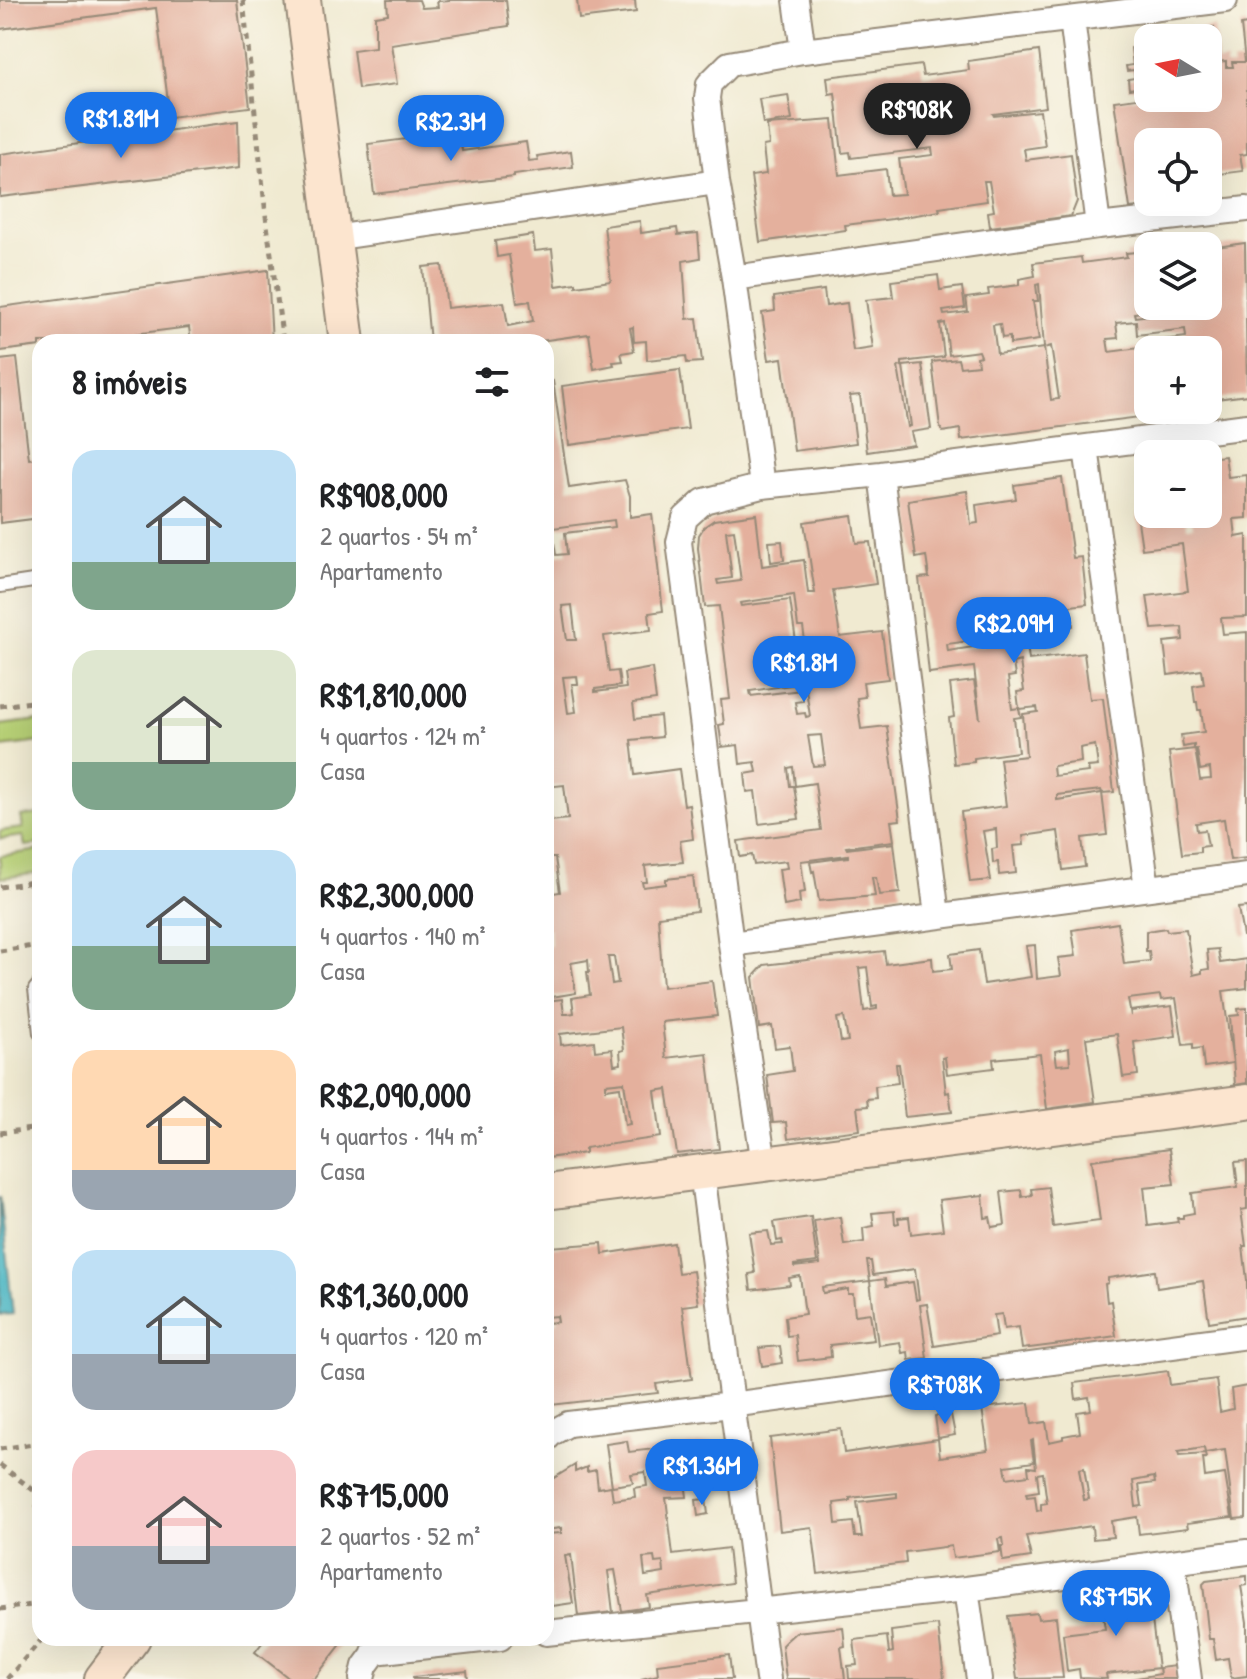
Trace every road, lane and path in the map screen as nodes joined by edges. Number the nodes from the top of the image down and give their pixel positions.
1 (243, 0) edge
2 (303, 0) edge
3 (796, 0) edge
4 (1225, 0) edge
5 (1072, 19) junction
6 (803, 51) junction
7 (717, 182) junction
8 (1247, 209) edge
9 (1098, 226) junction
10 (333, 238) junction
11 (734, 278) junction
12 (282, 334) edge
13 (346, 334) edge
14 (1247, 426) edge
15 (1086, 448) junction
16 (881, 474) junction
17 (762, 486) junction
18 (32, 581) edge
19 (0, 586) edge
20 (32, 702) edge
21 (0, 706) edge
22 (1247, 875) edge
23 (32, 882) edge
24 (0, 887) edge
25 (1147, 888) junction
26 (937, 915) junction
27 (731, 944) junction
28 (32, 946) edge
29 (0, 951) edge
30 (1247, 1102) edge
31 (32, 1129) edge
32 (0, 1133) edge
33 (764, 1164) junction
34 (702, 1172) junction
35 (554, 1191) edge
36 (1247, 1336) edge
37 (731, 1405) junction
38 (554, 1432) edge
39 (32, 1444) edge
40 (0, 1449) edge
41 (0, 1465) edge
42 (32, 1489) edge
43 (1247, 1552) edge
44 (1173, 1563) junction
45 (966, 1589) junction
46 (32, 1605) edge
47 (0, 1609) edge
48 (758, 1609) junction
49 (554, 1632) edge
50 (36, 1646) edge
51 (127, 1646) edge
52 (379, 1646) edge
53 (7, 1679) edge
54 (102, 1679) edge
55 (362, 1679) edge
56 (768, 1679) edge
57 (979, 1679) edge
58 (1189, 1679) edge

1 - 12 path
2 - 10 street
3 - 6 street
4 - 5 street
5 - 6 street
5 - 9 street
6 - 7 street
7 - 10 street
7 - 11 street
8 - 9 street
9 - 11 street
10 - 13 street
11 - 17 street
14 - 15 street
15 - 16 street
15 - 25 street
16 - 17 street
16 - 26 street
17 - 27 street
18 - 19 lane
20 - 21 path
22 - 25 street
23 - 24 path
25 - 26 street
26 - 27 street
27 - 33 street
28 - 29 path
30 - 33 street
31 - 32 path
33 - 34 street
34 - 35 street
34 - 37 street
36 - 37 street
37 - 38 street
37 - 48 street
39 - 40 path
41 - 42 path
43 - 44 street
44 - 45 street
44 - 58 street
45 - 48 street
45 - 57 street
46 - 47 path
48 - 49 street
48 - 56 street
50 - 53 path
51 - 54 street
52 - 55 street

